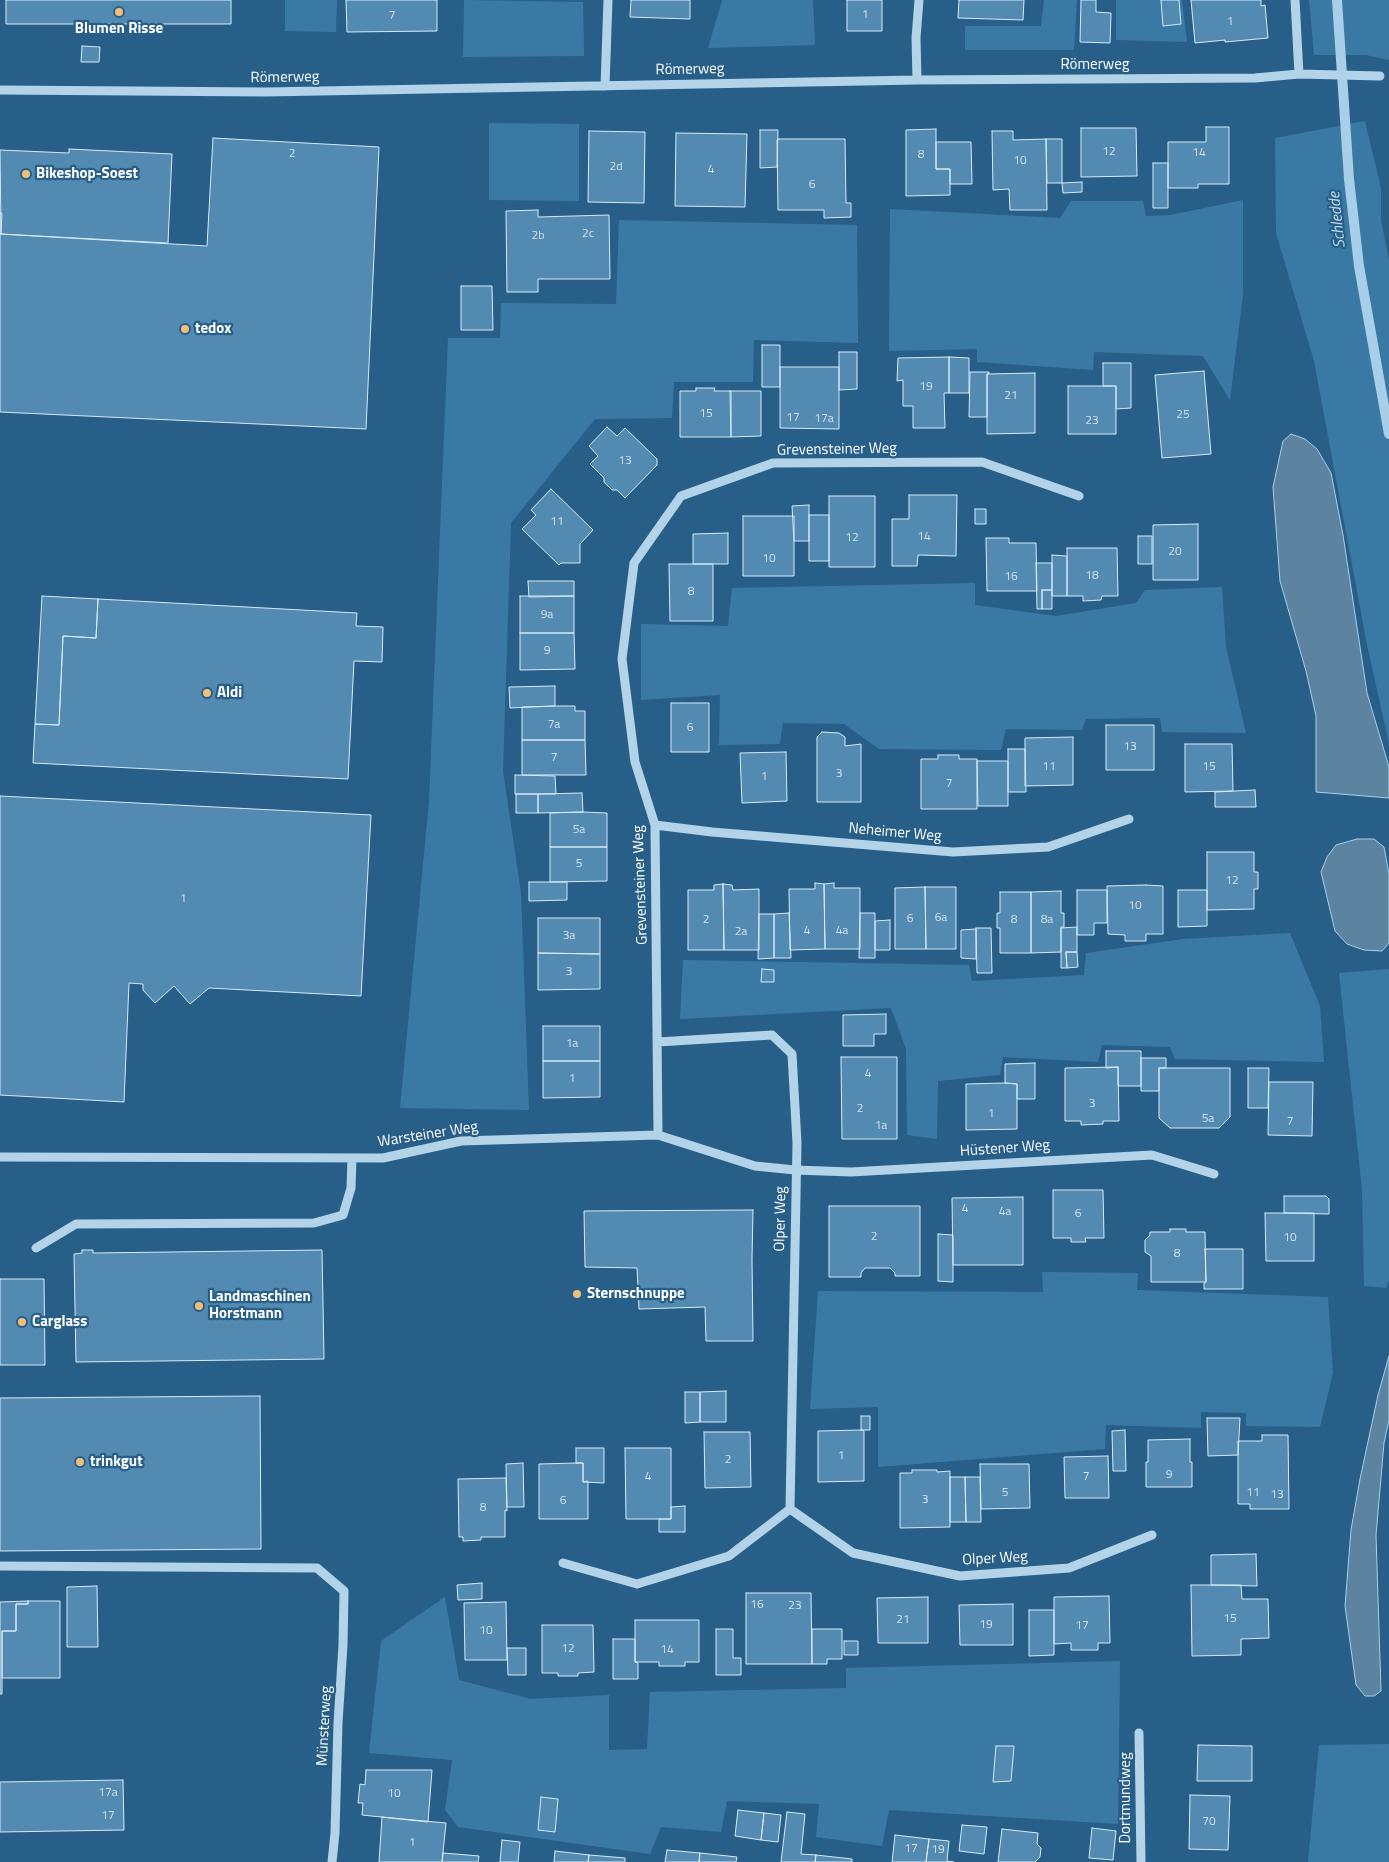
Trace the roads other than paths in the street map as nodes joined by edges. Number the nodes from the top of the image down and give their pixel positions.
1 (608, 0) edge
2 (919, 0) edge
3 (1295, 0) edge
4 (1299, 74) junction
5 (1380, 76) dead end
6 (917, 80) junction
7 (605, 86) junction
8 (0, 90) edge
9 (1079, 496) dead end
10 (1129, 819) dead end
11 (655, 826) junction
12 (658, 1042) junction
13 (658, 1135) junction
14 (0, 1157) edge
15 (352, 1158) junction
16 (795, 1170) junction
17 (1214, 1174) dead end
18 (36, 1248) dead end
19 (790, 1509) junction
20 (1152, 1535) dead end
21 (563, 1563) dead end
22 (0, 1566) edge
23 (1140, 1734) dead end
24 (332, 1862) edge
25 (1140, 1862) edge

1 - 7 street
2 - 6 street
3 - 4 street
4 - 5 street, Römerweg
4 - 6 street, Römerweg
6 - 7 street, Römerweg
7 - 8 street, Römerweg
9 - 11 street, Grevensteiner Weg
10 - 11 street, Neheimer Weg
11 - 12 street, Grevensteiner Weg
12 - 13 street, Grevensteiner Weg
12 - 16 street
13 - 15 street, Warsteiner Weg
13 - 16 street, Warsteiner Weg
14 - 15 street, Warsteiner Weg
15 - 18 street
16 - 17 street, Hüstener Weg
16 - 19 street, Olper Weg
19 - 20 street, Olper Weg
19 - 21 street
22 - 24 street, Münsterweg
23 - 25 street, Dortmundweg

